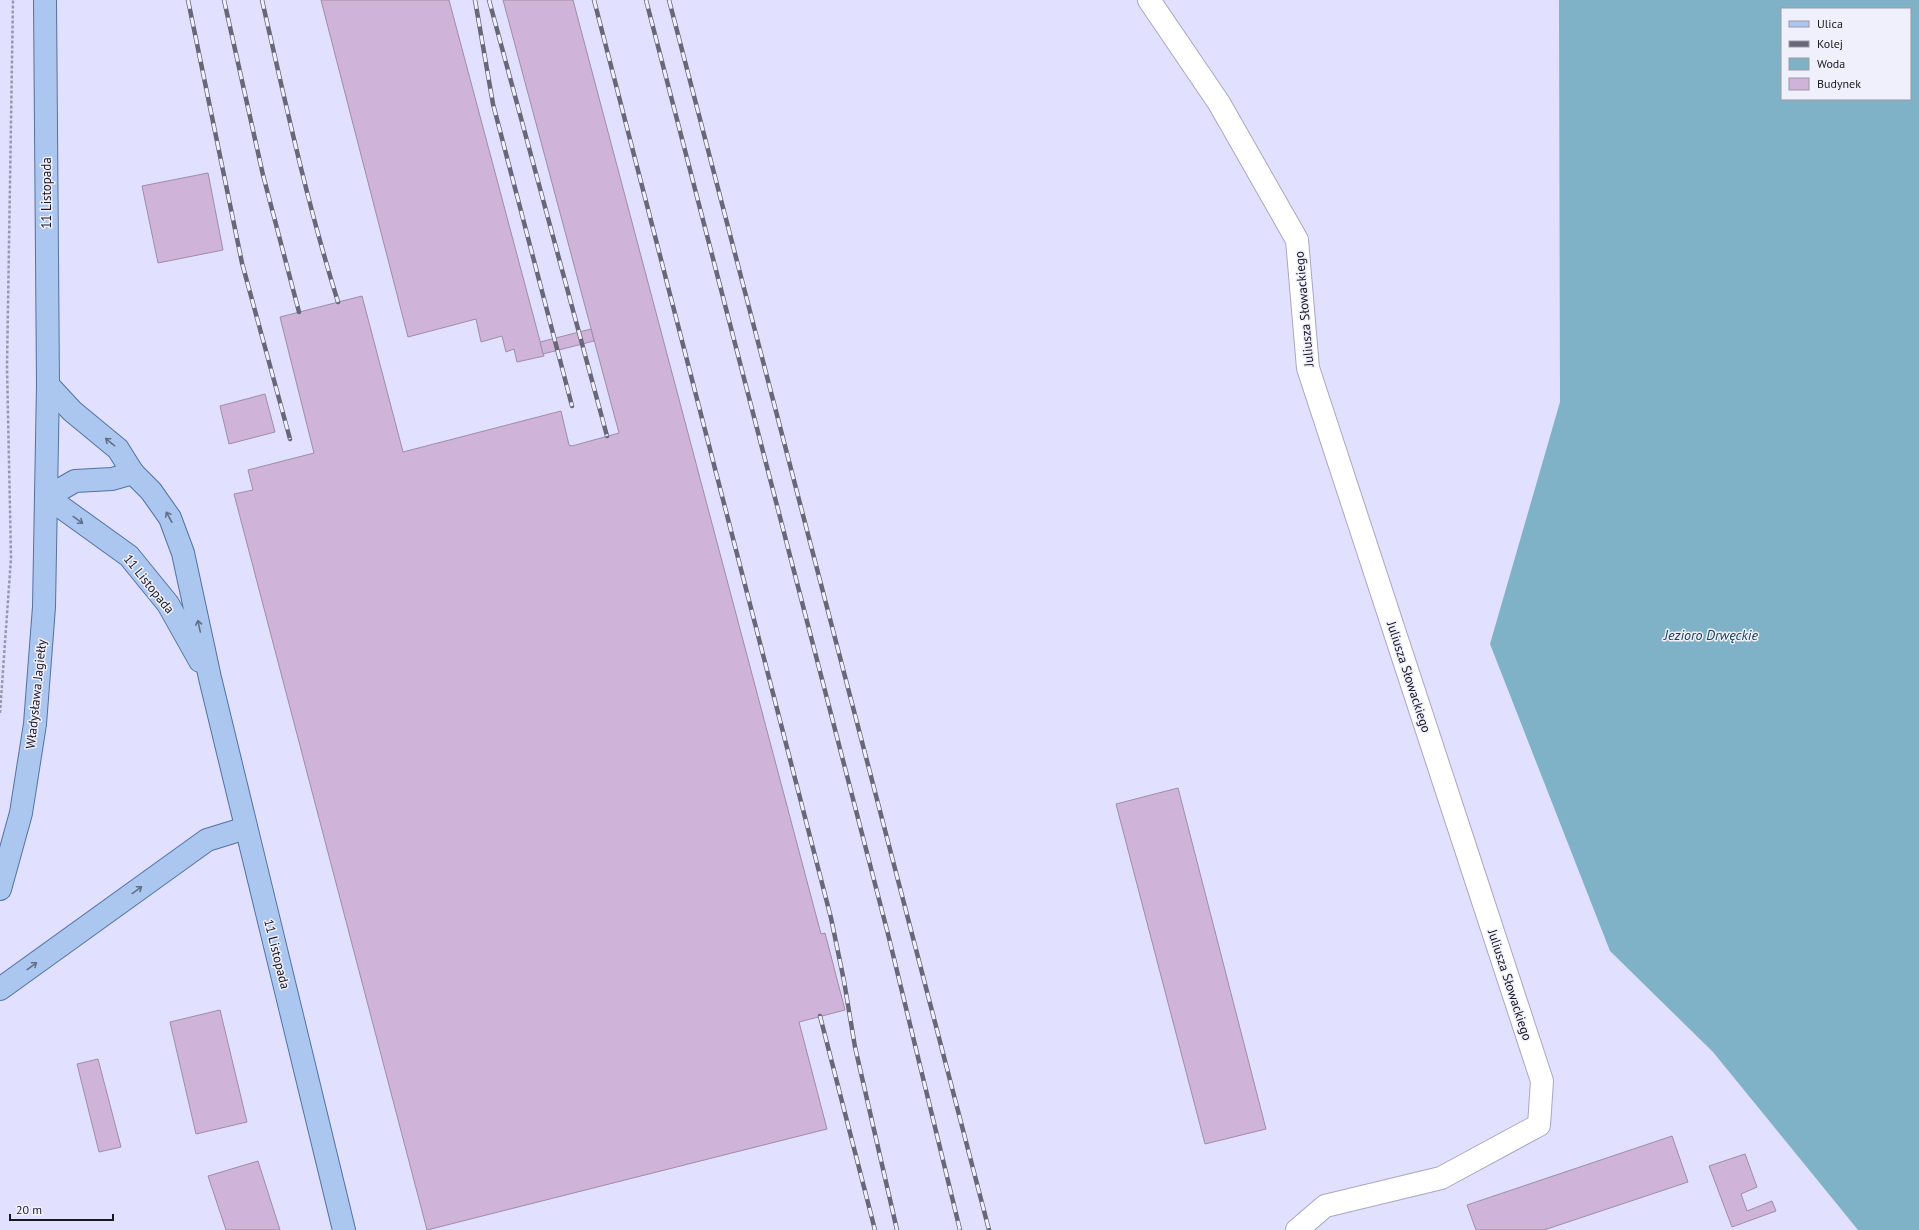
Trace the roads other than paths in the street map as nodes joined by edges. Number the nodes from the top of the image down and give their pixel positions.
1 (45, 0) edge
2 (1148, 0) edge
3 (48, 385) junction
4 (133, 473) junction
5 (47, 497) junction
6 (210, 678) junction
7 (246, 828) junction
8 (0, 888) edge
9 (0, 989) edge
10 (344, 1230) edge
11 (1297, 1230) edge

1 - 3 main road, 11 Listopada
2 - 11 street, Juliusza Słowackiego
4 -> 3 main road, 11 Listopada
3 - 5 main road, 11 Listopada
4 - 5 main road
6 -> 4 main road, 11 Listopada
5 -> 6 main road, 11 Listopada
5 - 8 main road, Władysława Jagiełły
6 - 7 main road, 11 Listopada
9 -> 7 main road
7 - 10 main road, 11 Listopada

